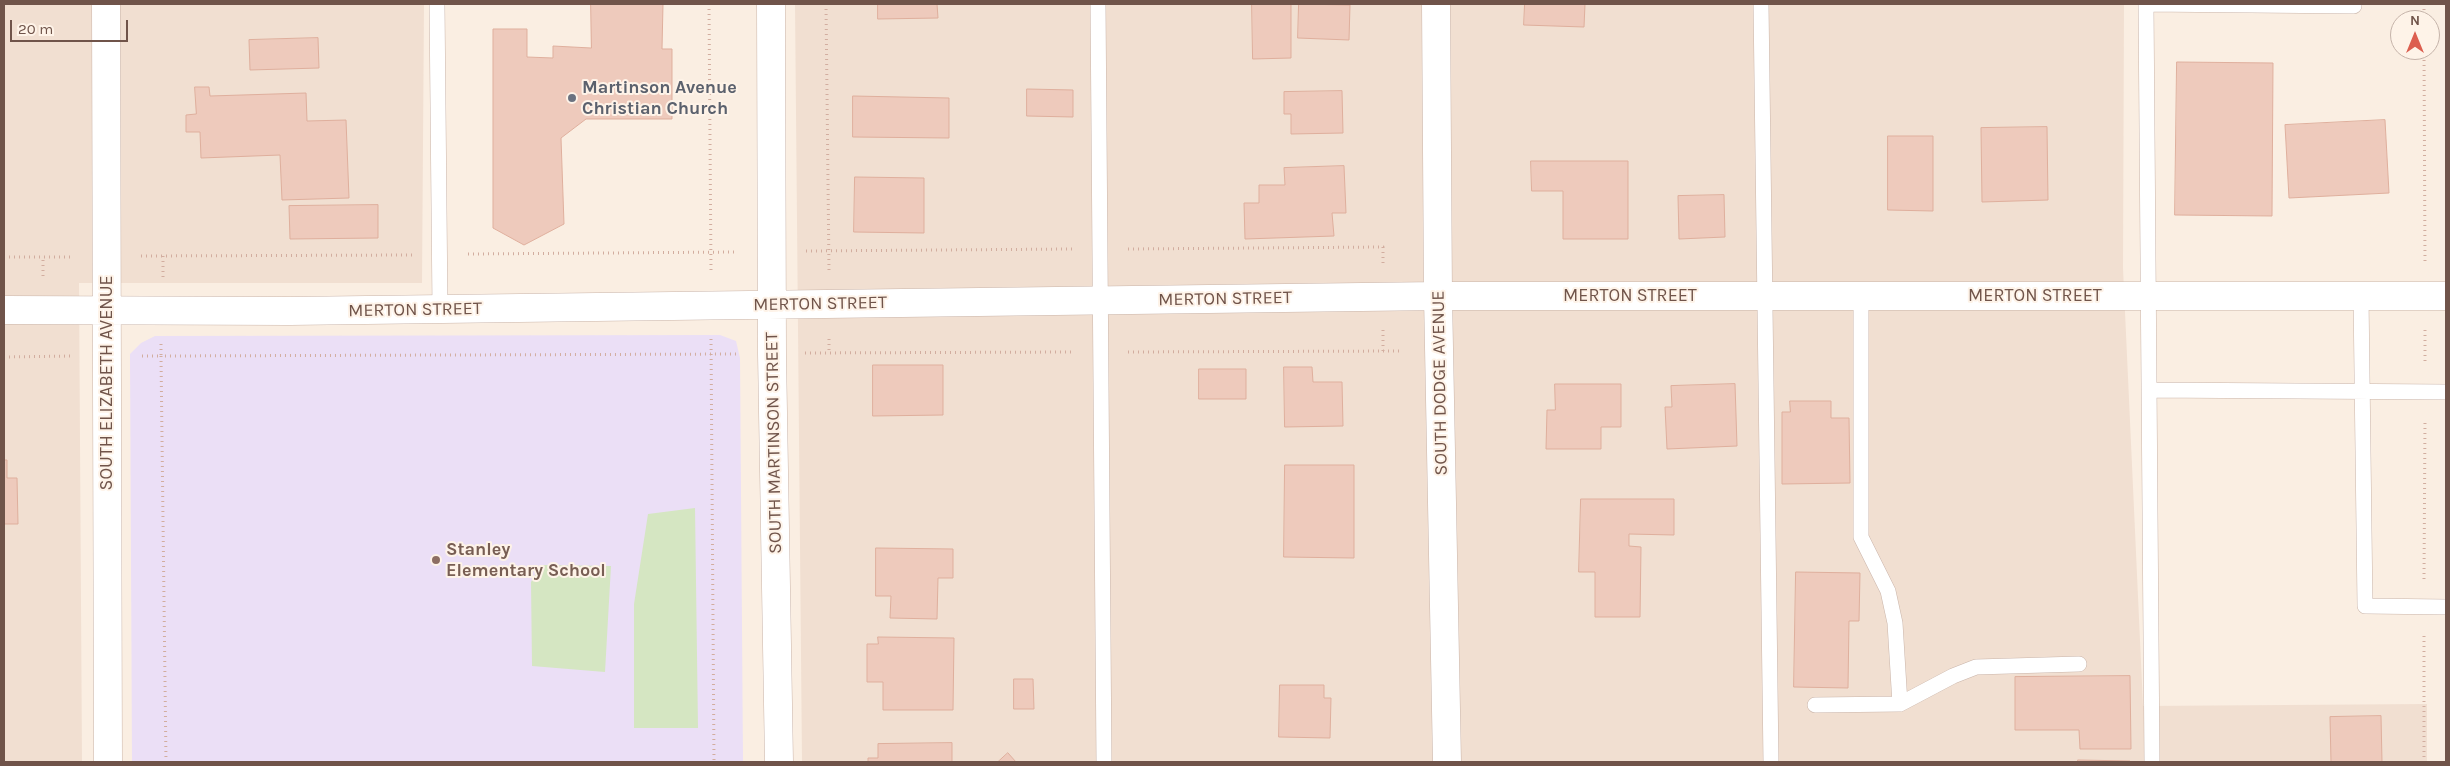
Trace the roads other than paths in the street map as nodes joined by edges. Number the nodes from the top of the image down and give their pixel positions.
1 (106, 4) edge
2 (437, 4) edge
3 (771, 4) edge
4 (1098, 4) edge
5 (1436, 4) edge
6 (1761, 4) edge
7 (2146, 4) edge
8 (2354, 4) edge
9 (1438, 296) junction
10 (1763, 296) junction
11 (1861, 296) junction
12 (2147, 296) junction
13 (2361, 296) junction
14 (2446, 296) edge
15 (1100, 301) junction
16 (772, 305) junction
17 (440, 309) junction
18 (4, 310) edge
19 (107, 311) junction
20 (2149, 390) junction
21 (2362, 392) junction
22 (2446, 392) edge
23 (2446, 607) edge
24 (2079, 664) dead end
25 (1900, 704) junction
26 (1815, 705) dead end
27 (108, 762) edge
28 (779, 762) edge
29 (1104, 762) edge
30 (1447, 762) edge
31 (1771, 762) edge
32 (2152, 762) edge

1 - 19 street, SOUTH ELIZABETH AVENUE
2 - 17 lane
3 - 16 street, SOUTH MARTINSON STREET
4 - 15 lane
5 - 9 street, SOUTH DODGE AVENUE
6 - 10 lane
7 - 8 lane
7 - 12 lane
9 - 10 street, MERTON STREET
9 - 15 street, MERTON STREET
9 - 30 street, SOUTH DODGE AVENUE
10 - 11 street, MERTON STREET
10 - 31 lane
11 - 12 street, MERTON STREET
11 - 25 lane
12 - 13 street, MERTON STREET
12 - 20 lane
13 - 14 street, MERTON STREET
13 - 21 lane
15 - 16 street, MERTON STREET
15 - 29 lane
16 - 17 street, MERTON STREET
16 - 28 street, SOUTH MARTINSON STREET
17 - 19 street, MERTON STREET
18 - 19 street, MERTON STREET
19 - 27 street, SOUTH ELIZABETH AVENUE
20 - 21 lane
20 - 32 lane
21 - 22 lane
21 - 23 lane
24 - 25 lane
25 - 26 lane

